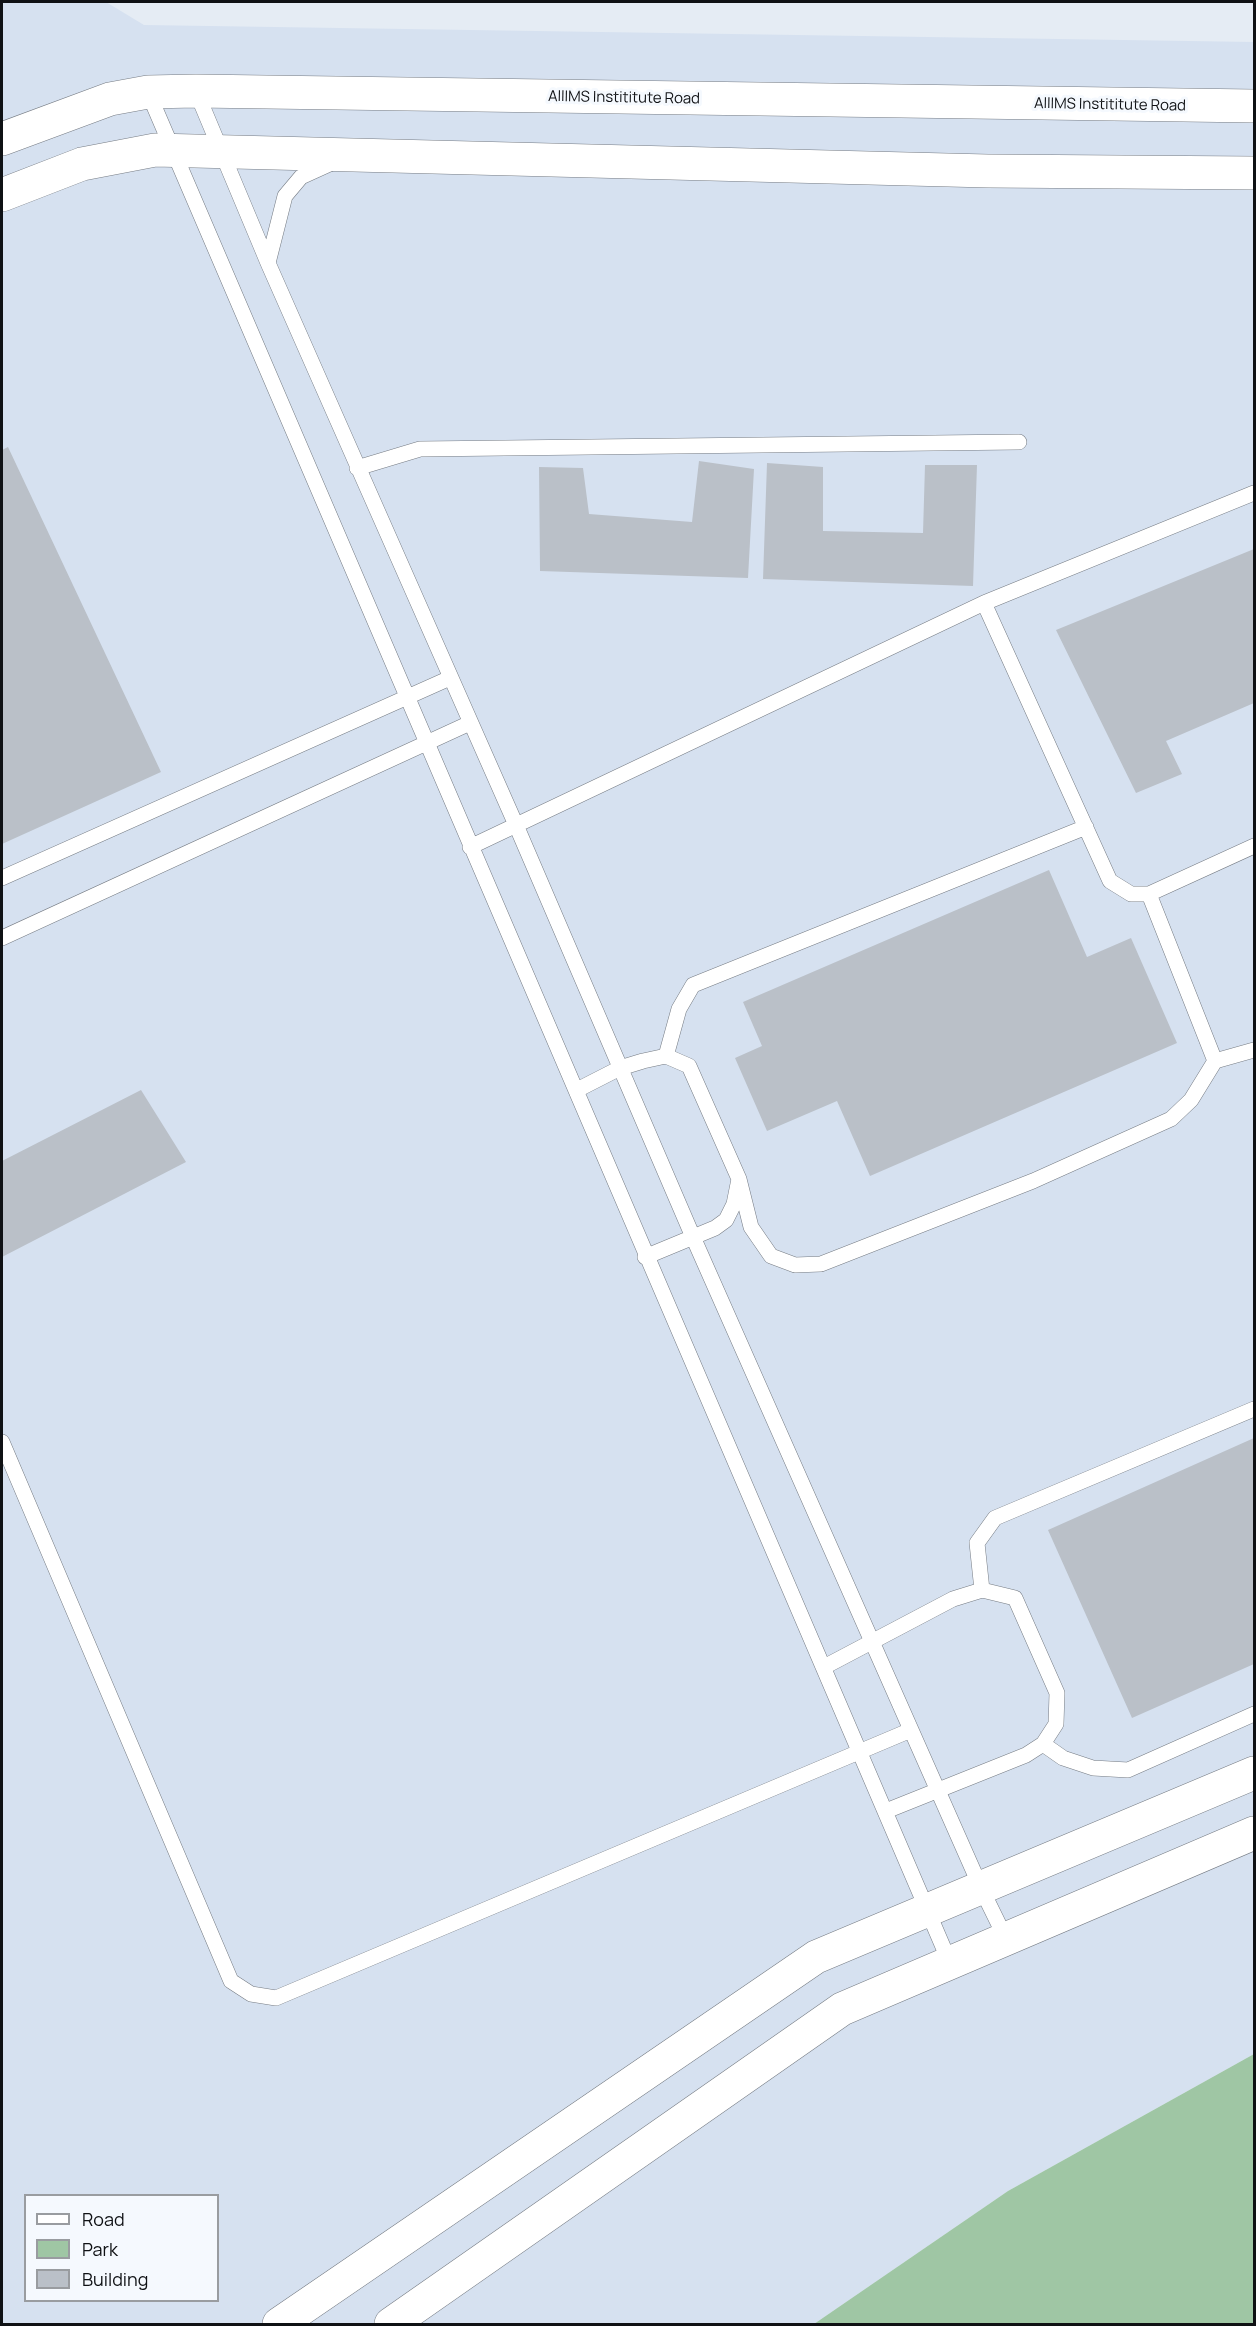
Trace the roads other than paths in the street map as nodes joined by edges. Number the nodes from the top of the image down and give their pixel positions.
1 (195, 91) junction
2 (148, 92) junction
3 (1254, 106) edge
4 (2, 139) edge
5 (173, 150) junction
6 (222, 151) junction
7 (351, 154) junction
8 (1254, 172) edge
9 (2, 195) edge
10 (268, 263) junction
11 (1019, 442) dead end
12 (357, 468) junction
13 (1254, 494) edge
14 (984, 603) junction
15 (450, 678) junction
16 (408, 695) junction
17 (470, 723) junction
18 (428, 742) junction
19 (516, 825) junction
20 (1086, 827) junction
21 (1254, 846) edge
22 (470, 847) junction
23 (2, 878) edge
24 (1149, 894) junction
25 (2, 938) edge
26 (1254, 1050) edge
27 (666, 1056) junction
28 (1215, 1061) junction
29 (620, 1068) junction
30 (577, 1090) junction
31 (739, 1179) junction
32 (693, 1237) junction
33 (645, 1257) junction
34 (1254, 1409) edge
35 (2, 1442) edge
36 (982, 1590) junction
37 (872, 1641) junction
38 (824, 1667) junction
39 (1254, 1714) edge
40 (911, 1730) junction
41 (1043, 1744) junction
42 (860, 1752) junction
43 (1254, 1773) edge
44 (938, 1790) junction
45 (886, 1811) junction
46 (1254, 1833) edge
47 (981, 1888) junction
48 (928, 1910) junction
49 (1006, 1939) junction
50 (950, 1963) junction
51 (279, 2325) edge
52 (391, 2325) edge

1 - 2 street, AIIIMS Instititute Road
1 - 3 street, AIIIMS Instititute Road
1 - 6 lane
2 - 4 street, AIIIMS Instititute Road
2 - 5 lane
5 - 6 street
5 - 9 street
5 - 16 lane
6 - 7 street
6 - 10 lane
7 - 8 street
7 - 10 lane
10 - 12 lane
11 - 12 lane
12 - 15 lane
13 - 14 lane
14 - 19 lane
14 - 20 lane
15 - 16 lane
15 - 17 lane
16 - 18 lane
16 - 23 lane
17 - 18 lane
17 - 19 lane
18 - 22 lane
18 - 25 lane
19 - 22 lane
19 - 29 lane
20 - 24 lane
20 - 27 lane
21 - 24 lane
22 - 30 lane
24 - 28 lane
26 - 28 lane
27 - 29 lane
27 - 31 lane
28 - 31 lane
29 - 30 lane
29 - 32 lane
30 - 33 lane
31 - 32 lane
32 - 33 lane
32 - 37 lane
33 - 38 lane
34 - 36 lane
35 - 42 lane
36 - 37 lane
36 - 41 lane
37 - 38 lane
37 - 40 lane
38 - 42 lane
39 - 41 lane
40 - 42 lane
40 - 44 lane
41 - 44 lane
42 - 45 lane
43 - 47 street
44 - 45 lane
44 - 47 lane
45 - 48 lane
46 - 49 street
47 - 48 street
47 - 49 lane
48 - 50 lane
48 - 51 street
49 - 50 street
50 - 52 street

